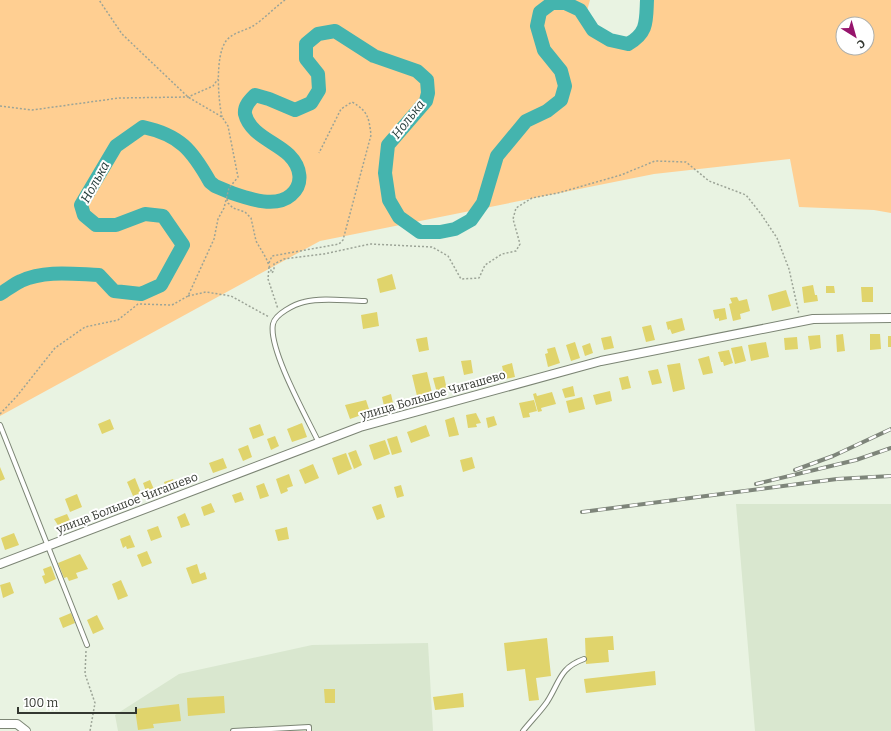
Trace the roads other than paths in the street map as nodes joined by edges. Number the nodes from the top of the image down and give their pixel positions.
1 (365, 301) dead end
2 (891, 318) edge
3 (0, 425) edge
4 (319, 443) junction
5 (48, 546) junction
6 (0, 564) edge
7 (87, 645) road end
8 (584, 659) dead end
9 (0, 724) edge
10 (26, 731) edge
11 (233, 731) edge
12 (309, 731) edge
13 (523, 731) edge

1 - 4 lane
2 - 4 street, улица Большое Чигашево
3 - 5 lane
4 - 5 street, улица Большое Чигашево
5 - 6 street, улица Большое Чигашево
5 - 7 lane
8 - 13 lane
9 - 10 street
11 - 12 lane

